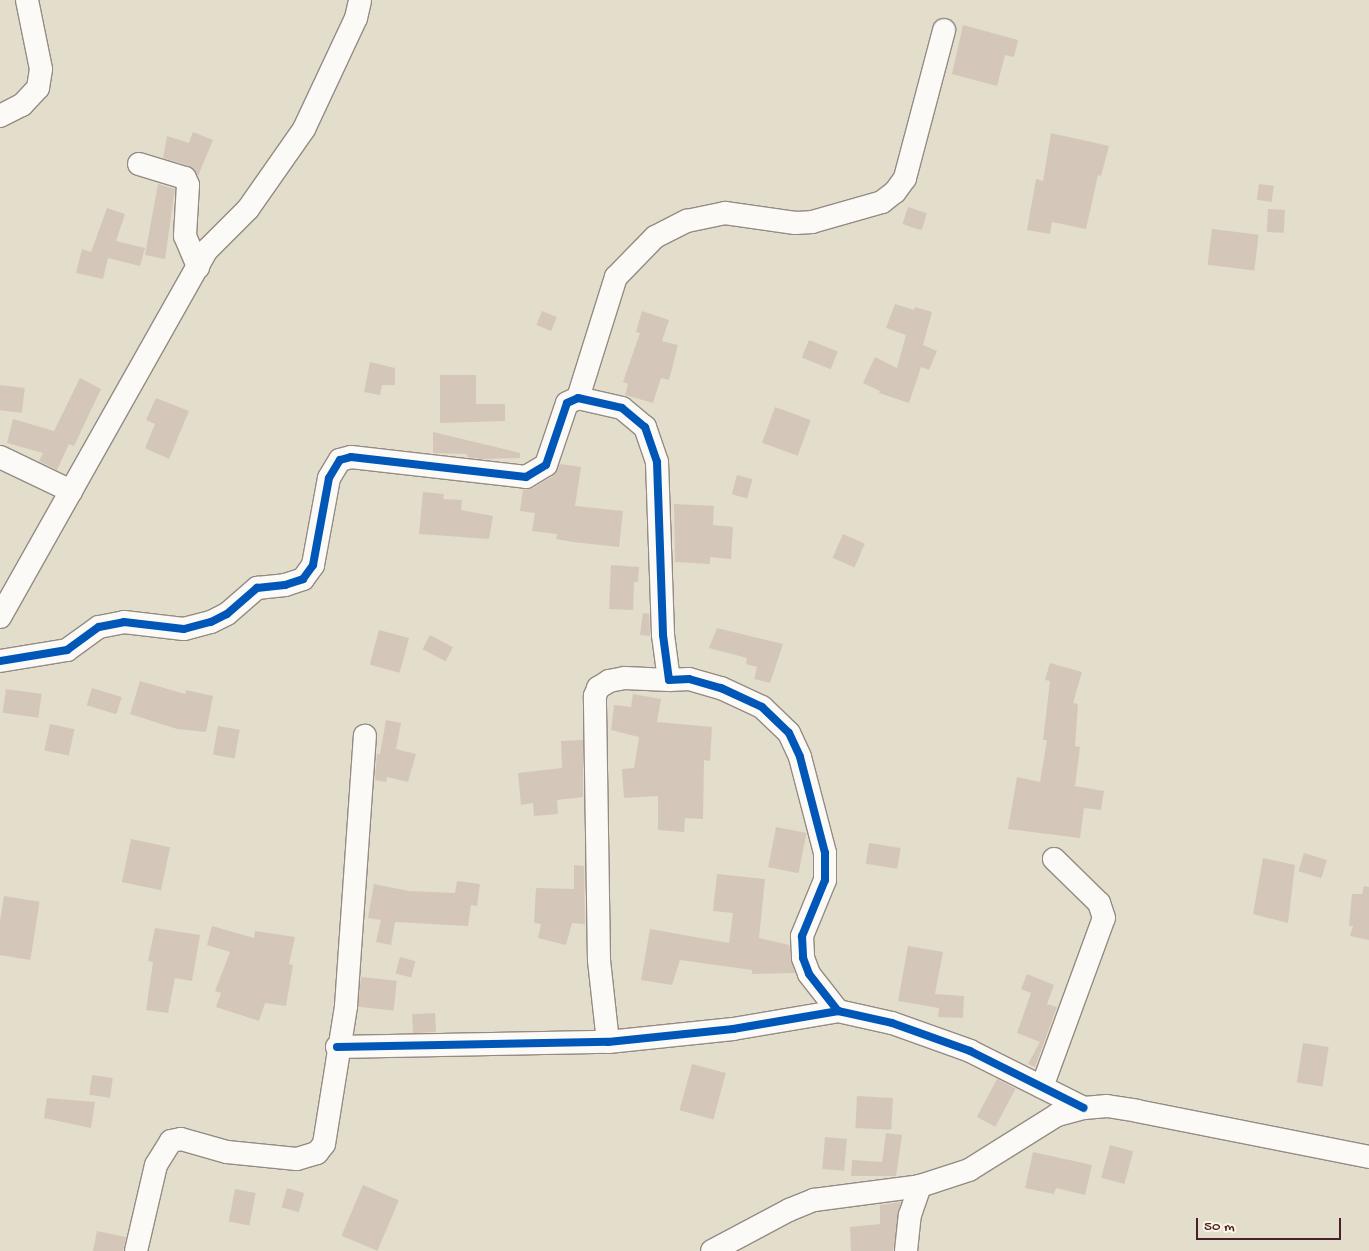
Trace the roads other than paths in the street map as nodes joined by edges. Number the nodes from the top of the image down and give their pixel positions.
1 (27, 0) edge
2 (360, 0) edge
3 (944, 30) dead end
4 (0, 116) edge
5 (139, 164) dead end
6 (198, 267) junction
7 (578, 398) junction
8 (0, 457) edge
9 (71, 491) junction
10 (0, 618) edge
11 (0, 661) edge
12 (669, 680) junction
13 (365, 736) dead end
14 (1054, 859) dead end
15 (838, 1011) junction
16 (608, 1042) junction
17 (337, 1047) junction
18 (1042, 1087) junction
19 (1084, 1108) junction
20 (1369, 1157) edge
21 (920, 1186) junction
22 (136, 1251) edge
23 (712, 1251) edge
24 (906, 1251) edge

1 - 4 street
2 - 6 street
3 - 7 street
5 - 6 street
6 - 9 street
7 - 11 street
7 - 12 street
8 - 9 street
9 - 10 street
12 - 15 street
12 - 16 street
13 - 17 street
14 - 18 street
15 - 16 street
15 - 18 street
16 - 17 street
17 - 22 street
18 - 19 street
19 - 20 street
19 - 21 street
21 - 23 street
21 - 24 street

